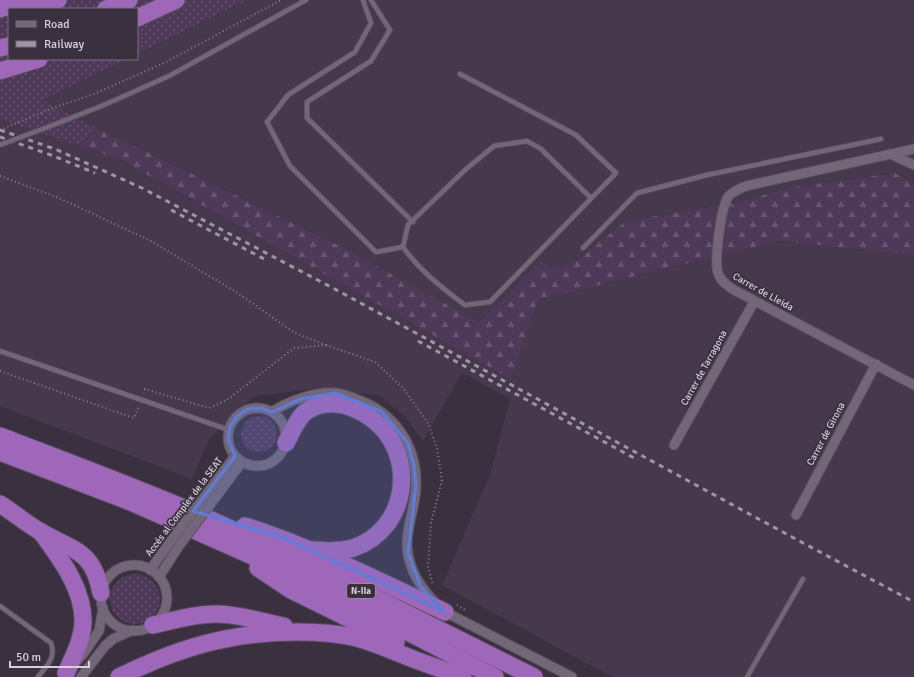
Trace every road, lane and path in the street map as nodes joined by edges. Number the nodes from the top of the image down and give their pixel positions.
1 (27, 0) edge
2 (58, 0) edge
3 (129, 0) edge
4 (280, 0) edge
5 (306, 0) edge
6 (363, 0) edge
7 (371, 0) edge
8 (174, 1) edge
9 (36, 8) edge
10 (109, 8) edge
11 (0, 9) edge
12 (138, 17) edge
13 (11, 60) edge
14 (36, 60) edge
15 (0, 63) edge
16 (0, 71) edge
17 (460, 74) dead end
18 (0, 130) edge
19 (882, 138) dead end
20 (0, 145) edge
21 (914, 149) edge
22 (890, 154) junction
23 (914, 165) edge
24 (0, 176) edge
25 (591, 198) junction
26 (413, 222) junction
27 (403, 248) junction
28 (583, 248) dead end
29 (754, 302) junction
30 (0, 351) edge
31 (876, 364) junction
32 (0, 371) edge
33 (914, 385) edge
34 (141, 400) junction
35 (272, 412) junction
36 (229, 430) junction
37 (0, 436) edge
38 (286, 443) junction
39 (674, 445) dead end
40 (0, 452) edge
41 (239, 459) junction
42 (0, 504) edge
43 (186, 509) junction
44 (796, 515) dead end
45 (41, 532) junction
46 (222, 542) junction
47 (310, 550) junction
48 (150, 570) junction
49 (159, 577) junction
50 (803, 578) dead end
51 (102, 600) junction
52 (0, 606) edge
53 (445, 612) junction
54 (153, 625) junction
55 (133, 630) junction
56 (315, 632) junction
57 (437, 668) junction
58 (70, 676) edge
59 (38, 677) edge
60 (119, 677) edge
61 (462, 677) edge
62 (495, 677) edge
63 (534, 677) edge
64 (572, 677) edge
65 (747, 677) edge

1 - 11 highway
2 - 9 highway
3 - 10 highway
4 - 18 path
5 - 20 lane, bridge
6 - 27 lane
7 - 26 lane
8 - 12 highway
13 - 15 highway
14 - 16 highway
17 - 25 lane
19 - 28 lane
21 - 22 street, Carrer de Lleida
22 - 23 street
22 - 29 street, Carrer de Lleida
24 - 34 path
25 - 26 lane
25 - 27 lane
26 - 27 lane
29 - 31 street, Carrer de Lleida
29 - 39 street, Carrer de Tarragona
30 - 34 lane
31 - 33 street, Carrer de Lleida
31 - 44 street, Carrer de Girona
32 - 34 path
34 - 36 lane
35 - 36 street
35 - 38 street
35 - 53 street
36 - 41 street, Accés al Complex de la SEAT
37 - 43 highway, N-IIa
38 - 41 street
38 - 47 highway
40 - 46 highway, N-IIa
41 - 48 street, Accés al Complex de la SEAT, bridge
41 - 49 street, Accés al Complex de la SEAT, bridge
42 - 45 highway
43 - 47 highway
43 - 63 highway, N-IIa
45 - 51 highway
45 - 58 highway
46 - 57 highway
46 - 62 highway, N-IIa
47 - 53 highway
48 - 49 street, Accés al Complex de la SEAT
48 - 51 street, Accés al Complex de la SEAT
49 - 54 street, Accés al Complex de la SEAT
50 - 65 lane
51 - 55 street
51 - 58 street, Accés al Complex de la SEAT
52 - 59 lane
53 - 64 street
54 - 55 street
54 - 56 highway
55 - 58 street
56 - 57 highway
56 - 60 highway
57 - 61 highway

